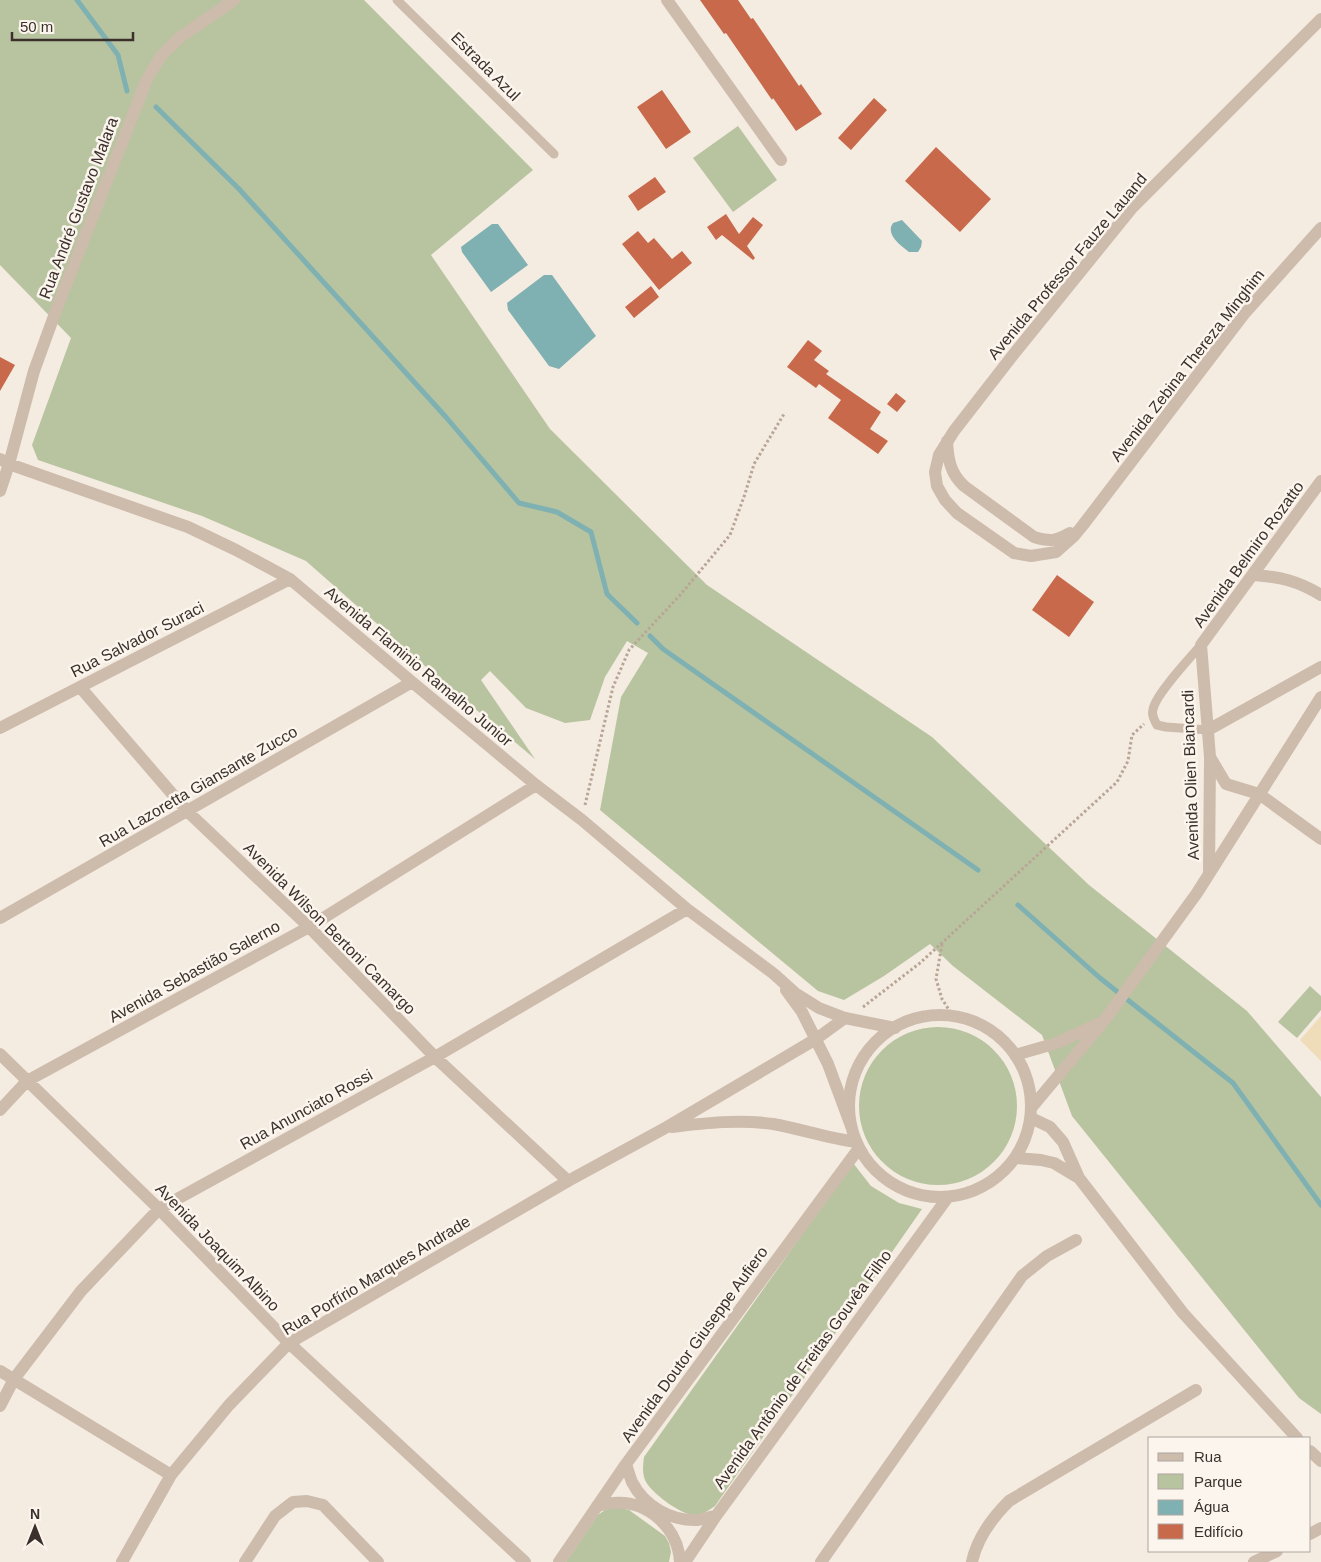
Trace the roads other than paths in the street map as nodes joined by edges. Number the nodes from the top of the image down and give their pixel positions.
1 (234, 0) edge
2 (397, 0) edge
3 (667, 0) edge
4 (1321, 19) edge
5 (1321, 34) edge
6 (1304, 35) junction
7 (554, 154) dead end
8 (781, 160) dead end
9 (1321, 228) edge
10 (948, 441) junction
11 (5, 461) edge
12 (1321, 481) edge
13 (0, 491) edge
14 (1083, 525) junction
15 (1254, 574) junction
16 (290, 579) junction
17 (1321, 594) edge
18 (1201, 645) junction
19 (1321, 667) edge
20 (412, 682) junction
21 (80, 687) junction
22 (1321, 697) edge
23 (0, 728) edge
24 (1208, 730) junction
25 (1210, 757) junction
26 (536, 785) junction
27 (1259, 794) junction
28 (187, 811) junction
29 (1321, 839) edge
30 (1209, 874) junction
31 (687, 909) junction
32 (0, 918) edge
33 (309, 926) junction
34 (774, 974) junction
35 (845, 1018) junction
36 (1106, 1018) junction
37 (894, 1028) junction
38 (816, 1039) junction
39 (0, 1054) edge
40 (1016, 1055) junction
41 (435, 1056) junction
42 (27, 1081) junction
43 (0, 1110) edge
44 (1031, 1112) junction
45 (851, 1126) junction
46 (667, 1127) junction
47 (857, 1145) junction
48 (1016, 1158) junction
49 (1079, 1178) junction
50 (568, 1181) junction
51 (948, 1197) junction
52 (159, 1209) junction
53 (1076, 1240) dead end
54 (289, 1343) junction
55 (0, 1371) edge
56 (14, 1379) junction
57 (1196, 1390) dead end
58 (0, 1406) edge
59 (1296, 1437) edge
60 (1311, 1452) edge
61 (1321, 1461) edge
62 (626, 1464) junction
63 (171, 1475) junction
64 (597, 1506) junction
65 (716, 1516) junction
66 (1275, 1552) edge
67 (122, 1562) edge
68 (246, 1562) edge
69 (378, 1562) edge
70 (525, 1562) edge
71 (559, 1562) edge
72 (680, 1562) edge
73 (685, 1562) edge
74 (821, 1562) edge
75 (972, 1562) edge
76 (1254, 1562) edge

1 - 11 street, Rua André Gustavo Malara
2 - 7 lane, Estrada Azul
3 - 8 street
4 - 6 street, Avenida Professor Fauze Lauand
5 - 6 street
6 - 10 street, Avenida Professor Fauze Lauand
9 - 14 street, Avenida Zebina Thereza Minghim
10 - 14 street
10 - 14 street, Avenida Professor Fauze Lauand
11 - 13 street, Rua André Gustavo Malara
11 - 16 street, Avenida Flaminio Ramalho Junior
12 - 15 street, Avenida Belmiro Rozatto
15 - 17 street
15 - 18 street, Avenida Belmiro Rozatto
16 - 20 street, Avenida Flaminio Ramalho Junior
16 - 21 street, Rua Salvador Suraci
18 - 24 street, Avenida Olien Biancardi
18 - 24 lane
19 - 24 street
20 - 26 street, Avenida Flaminio Ramalho Junior
20 - 28 street, Rua Lazoretta Giansante Zucco
21 - 23 street, Rua Salvador Suraci
21 - 28 street, Avenida Wilson Bertoni Camargo
22 - 27 street, Avenida Olien Biancardi
24 - 25 street, Avenida Olien Biancardi
25 - 27 street
25 - 30 street, Avenida Olien Biancardi
26 - 31 street, Avenida Flaminio Ramalho Junior
26 - 33 street, Avenida Sebastião Salerno
27 - 29 street
27 - 30 street, Avenida Olien Biancardi
28 - 32 street, Rua Lazoretta Giansante Zucco
28 - 33 street, Avenida Wilson Bertoni Camargo
30 - 36 street, Avenida Olien Biancardi
31 - 34 street, Avenida Flaminio Ramalho Junior
31 - 41 street, Rua Anunciato Rossi
33 - 41 street, Avenida Wilson Bertoni Camargo
33 - 42 street, Avenida Sebastião Salerno
34 - 35 street, Avenida Flaminio Ramalho Junior
34 - 38 street, Avenida Flaminio Ramalho Junior
35 - 37 street, Avenida Flaminio Ramalho Junior
35 - 38 street, Rua Porfírio Marques Andrade
36 - 40 street, Avenida Olien Biancardi
36 - 44 street, Avenida Olien Biancardi
37 - 40 street
37 - 45 street
38 - 45 street, Avenida Flaminio Ramalho Junior
38 - 46 street, Rua Porfírio Marques Andrade
39 - 42 street, Avenida Joaquim Albino
40 - 44 street
41 - 50 street, Avenida Wilson Bertoni Camargo
41 - 52 street, Rua Anunciato Rossi
42 - 43 street, Avenida Sebastião Salerno
42 - 52 street, Avenida Joaquim Albino
44 - 48 street
44 - 49 street
45 - 47 street
46 - 47 street, Rua Porfírio Marques Andrade
46 - 50 street, Rua Porfírio Marques Andrade
47 - 51 street
47 - 62 street, Avenida Doutor Giuseppe Aufiero
48 - 49 street
48 - 51 street
49 - 59 street
50 - 54 street, Rua Porfírio Marques Andrade
51 - 65 street, Avenida Antônio de Freitas Gouvêa Filho
52 - 54 street, Avenida Joaquim Albino
52 - 56 street, Rua Anunciato Rossi
53 - 74 street
54 - 63 street, Rua Porfírio Marques Andrade
54 - 70 street, Avenida Joaquim Albino
55 - 56 street
56 - 58 street, Rua Anunciato Rossi
56 - 63 street
57 - 75 street
60 - 61 street
62 - 64 street, Avenida Doutor Giuseppe Aufiero
62 - 65 street
63 - 67 street, Rua Porfírio Marques Andrade
64 - 71 street, Avenida Doutor Giuseppe Aufiero
64 - 72 street
65 - 73 street, Avenida Antônio de Freitas Gouvêa Filho
66 - 76 street
68 - 69 street

